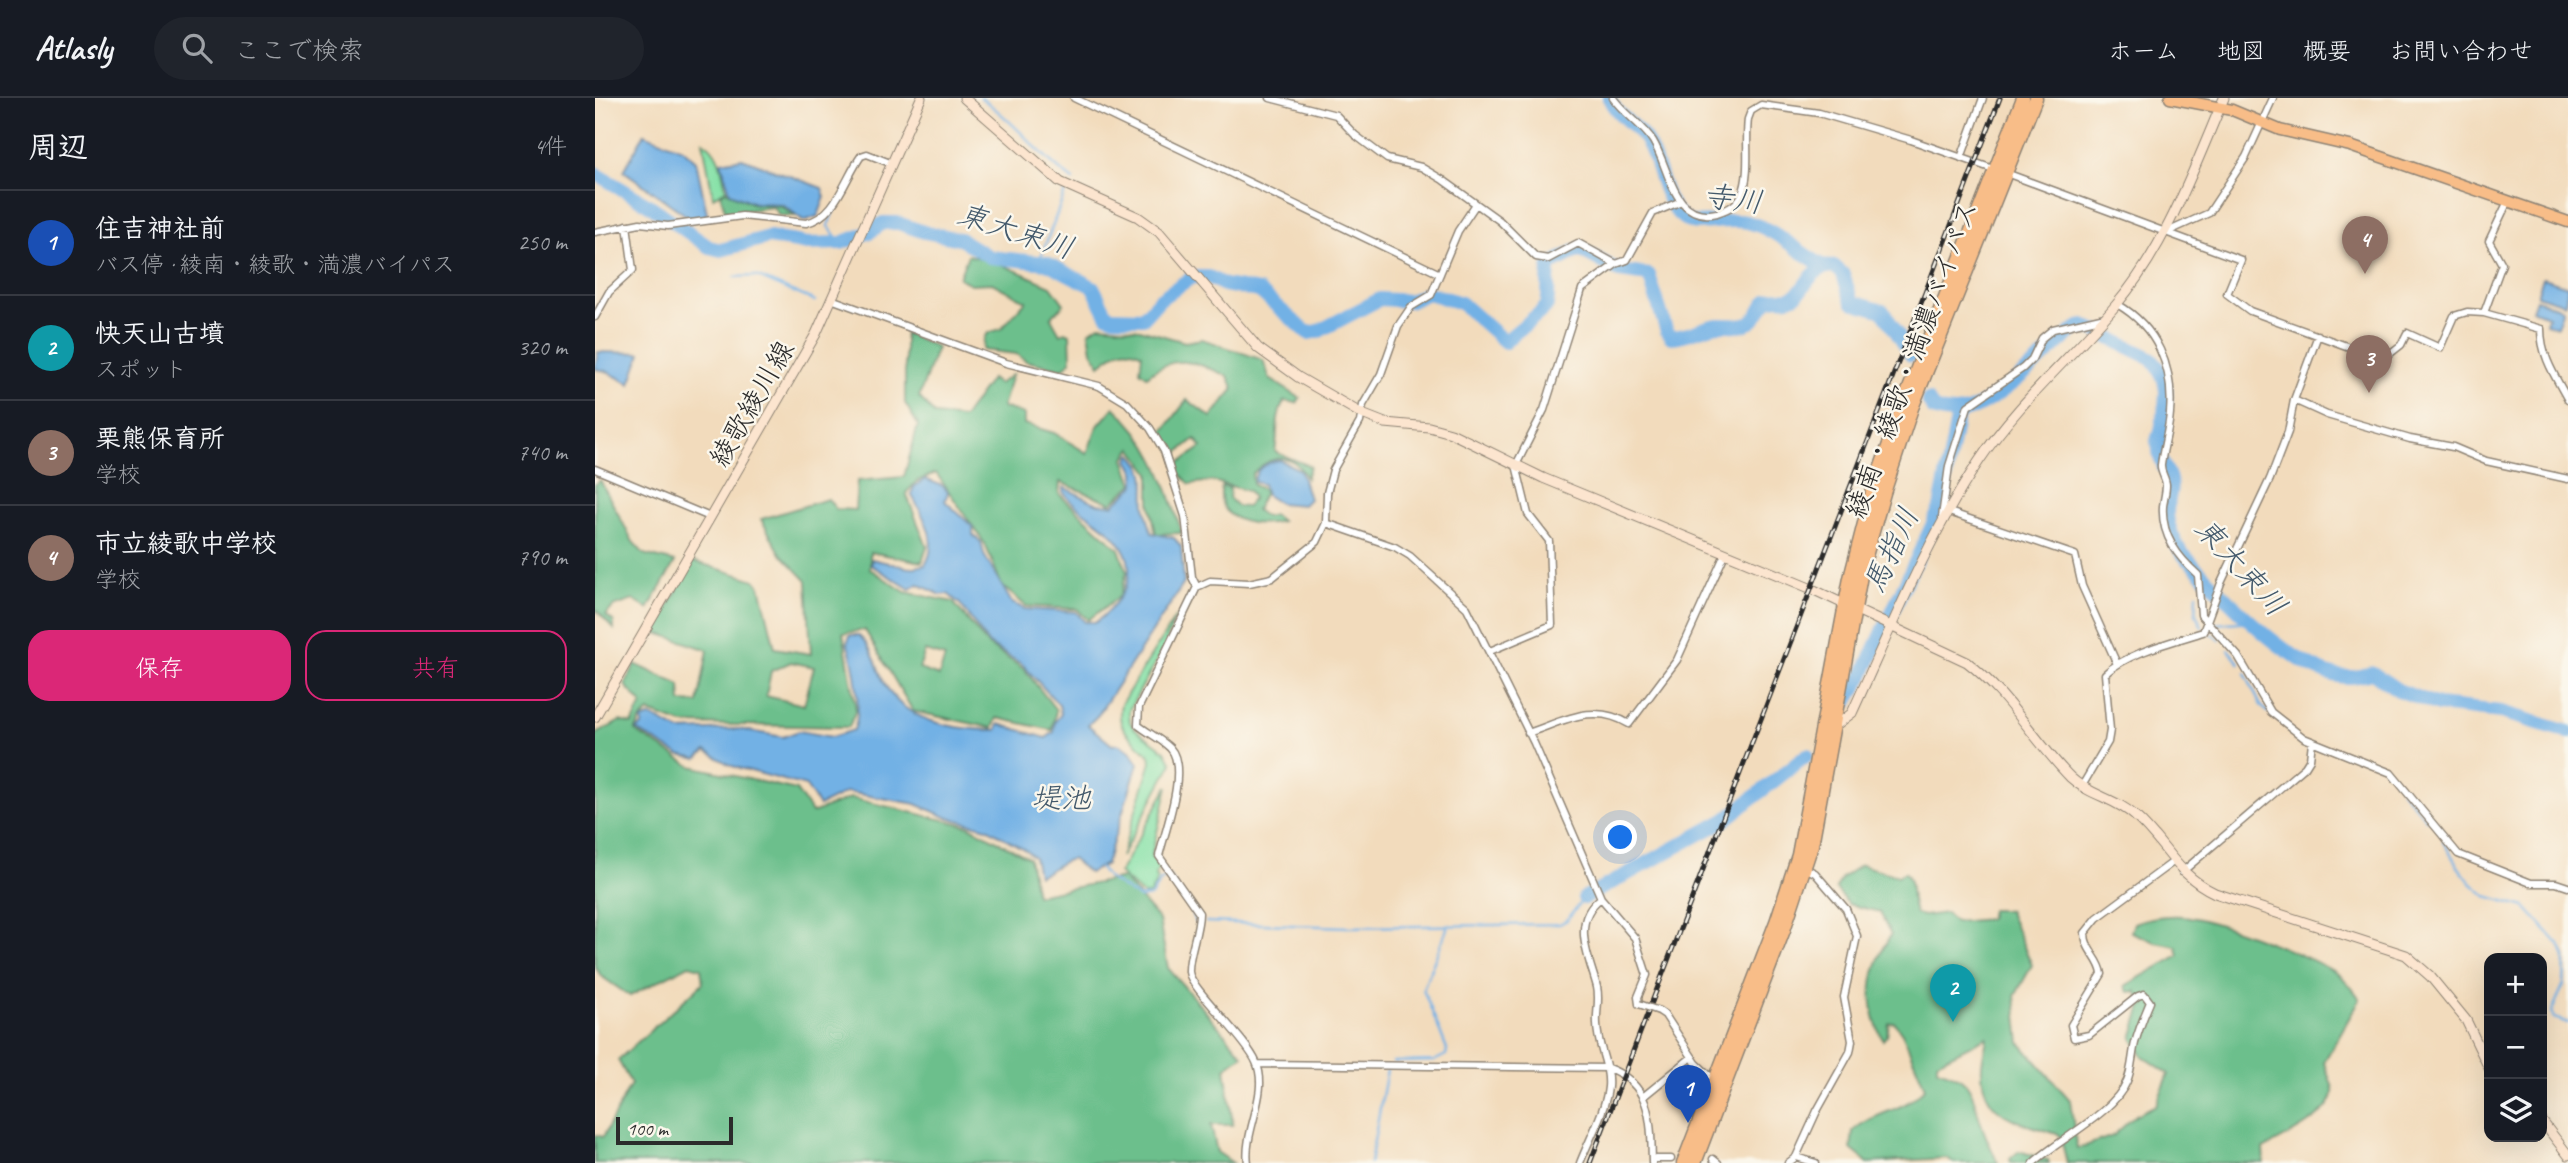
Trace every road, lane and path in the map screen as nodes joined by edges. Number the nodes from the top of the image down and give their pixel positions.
1 (921, 98) edge
2 (964, 98) edge
3 (1074, 98) edge
4 (1270, 98) edge
5 (1613, 98) edge
6 (1983, 98) edge
7 (2023, 98) edge
8 (2036, 98) edge
9 (2170, 98) edge
10 (2273, 98) edge
11 (2222, 103) edge
12 (2263, 123) junction
13 (1961, 158) junction
14 (890, 163) junction
15 (2000, 171) junction
16 (2508, 201) junction
17 (1476, 204) junction
18 (1674, 204) junction
19 (2568, 222) edge
20 (627, 225) junction
21 (2165, 231) junction
22 (595, 232) edge
23 (1614, 267) junction
24 (1440, 274) junction
25 (831, 299) junction
26 (2117, 304) junction
27 (2484, 313) junction
28 (595, 317) edge
29 (2105, 317) junction
30 (2318, 335) junction
31 (2294, 400) junction
32 (2568, 400) edge
33 (1362, 414) junction
34 (1515, 465) junction
35 (595, 469) edge
36 (2568, 479) edge
37 (1949, 512) junction
38 (710, 517) junction
39 (1325, 523) junction
40 (1941, 526) junction
41 (1725, 554) junction
42 (1197, 587) junction
43 (1849, 607) junction
44 (1888, 626) junction
45 (2208, 626) junction
46 (1490, 651) junction
47 (2117, 664) junction
48 (595, 717) edge
49 (1835, 726) junction
50 (1528, 733) junction
51 (2311, 743) junction
52 (2082, 786) junction
53 (2173, 862) junction
54 (1800, 866) junction
55 (2182, 872) junction
56 (2568, 887) edge
57 (1600, 893) junction
58 (1692, 1057) junction
59 (2484, 1058) edge
60 (1257, 1064) junction
61 (1608, 1068) junction
62 (1715, 1081) junction
63 (1644, 1096) junction
64 (2547, 1128) edge
65 (2568, 1155) edge
66 (1797, 1157) junction
67 (1652, 1161) edge
68 (1677, 1161) edge
69 (1248, 1163) edge
70 (1580, 1163) edge
71 (1695, 1163) edge
72 (1788, 1163) edge
73 (1816, 1163) edge
74 (2033, 1163) edge

1 - 14 street, 綾歌綾川線
2 - 33 street
3 - 24 street
4 - 17 street
5 - 18 street
6 - 13 street
7 - 15 highway, 綾南・綾歌・満濃バイパス
8 - 15 highway, 綾南・綾歌・満濃バイパス
9 - 11 main road
10 - 12 street
11 - 12 main road
11 - 21 street
12 - 16 main road
12 - 21 street
13 - 15 street
13 - 18 street
14 - 20 street
14 - 25 street, 綾歌綾川線
15 - 21 street
15 - 43 highway, 綾南・綾歌・満濃バイパス
16 - 19 main road
16 - 27 street
17 - 23 street
17 - 24 street
18 - 23 street
20 - 22 street
20 - 28 street
21 - 26 street
21 - 30 street
23 - 34 street
24 - 33 street
25 - 38 street, 綾歌綾川線
25 - 42 street
26 - 29 street
26 - 45 street
27 - 30 street
27 - 32 street
29 - 37 street
29 - 40 street
30 - 31 street
31 - 36 street
31 - 45 street
33 - 34 street
33 - 39 street
34 - 41 street
34 - 46 street
35 - 38 street
37 - 40 street
37 - 47 street
38 - 48 street, 綾歌綾川線
39 - 42 street
39 - 46 street
40 - 44 street
41 - 43 street
41 - 50 street
42 - 60 street
43 - 44 street
43 - 49 highway, 綾南・綾歌・満濃バイパス
43 - 54 highway, 綾南・綾歌・満濃バイパス
44 - 49 street
44 - 52 street
45 - 47 street
45 - 51 street
46 - 50 street
47 - 52 street
49 - 54 highway, 綾南・綾歌・満濃バイパス
50 - 57 street
51 - 55 street
51 - 56 street
52 - 53 street
53 - 55 street
53 - 74 street
54 - 62 highway, 綾南・綾歌・満濃バイパス
54 - 66 street
54 - 71 highway, 綾南・綾歌・満濃バイパス
55 - 59 street
57 - 58 street, bridge
57 - 61 street
58 - 62 street
58 - 63 street
60 - 61 street
60 - 69 street
61 - 63 street
61 - 70 street
62 - 68 highway, 綾南・綾歌・満濃バイパス
63 - 67 street
64 - 65 street
66 - 72 street
66 - 73 street
67 - 68 street

